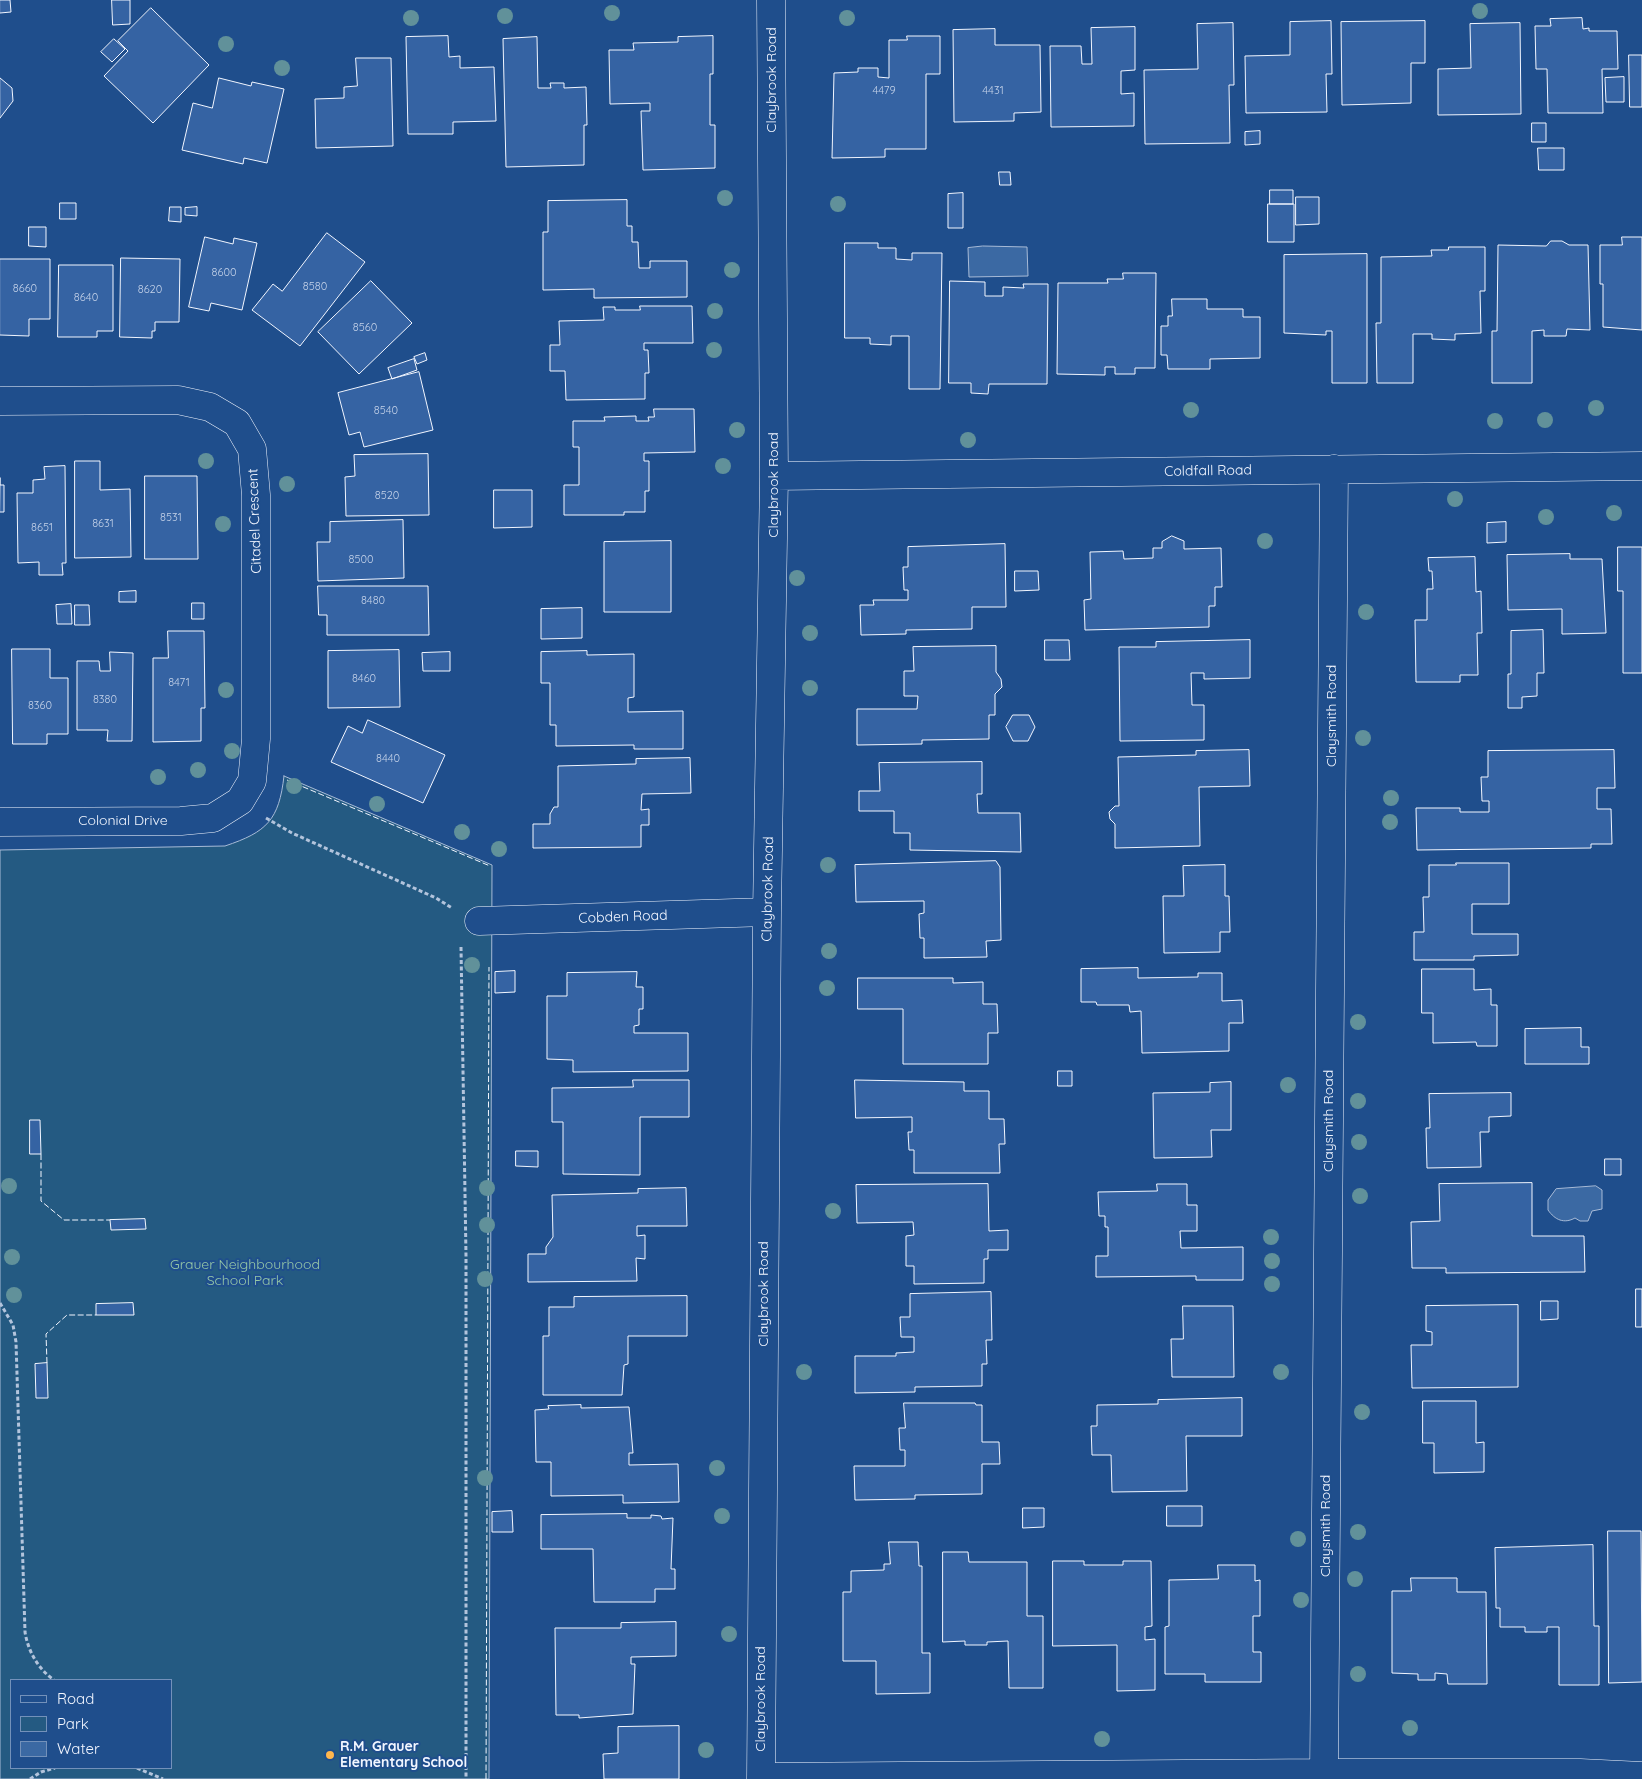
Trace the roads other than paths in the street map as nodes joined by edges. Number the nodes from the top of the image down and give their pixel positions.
1 (771, 0) edge
2 (0, 402) edge
3 (1642, 466) edge
4 (1334, 469) junction
5 (774, 476) junction
6 (240, 801) joint
7 (0, 822) edge
8 (767, 912) junction
9 (468, 918) road end
10 (1324, 1773) junction
11 (1642, 1776) edge
12 (761, 1778) edge

1 - 5 street, Claybrook Road
2 - 6 street, Citadel Crescent
3 - 4 street, Coldfall Road
4 - 5 street, Coldfall Road
4 - 10 street, Claysmith Road
5 - 8 street, Claybrook Road
6 - 7 street, Colonial Drive
8 - 9 street, Cobden Road
8 - 12 street, Claybrook Road
10 - 11 street
10 - 12 street

